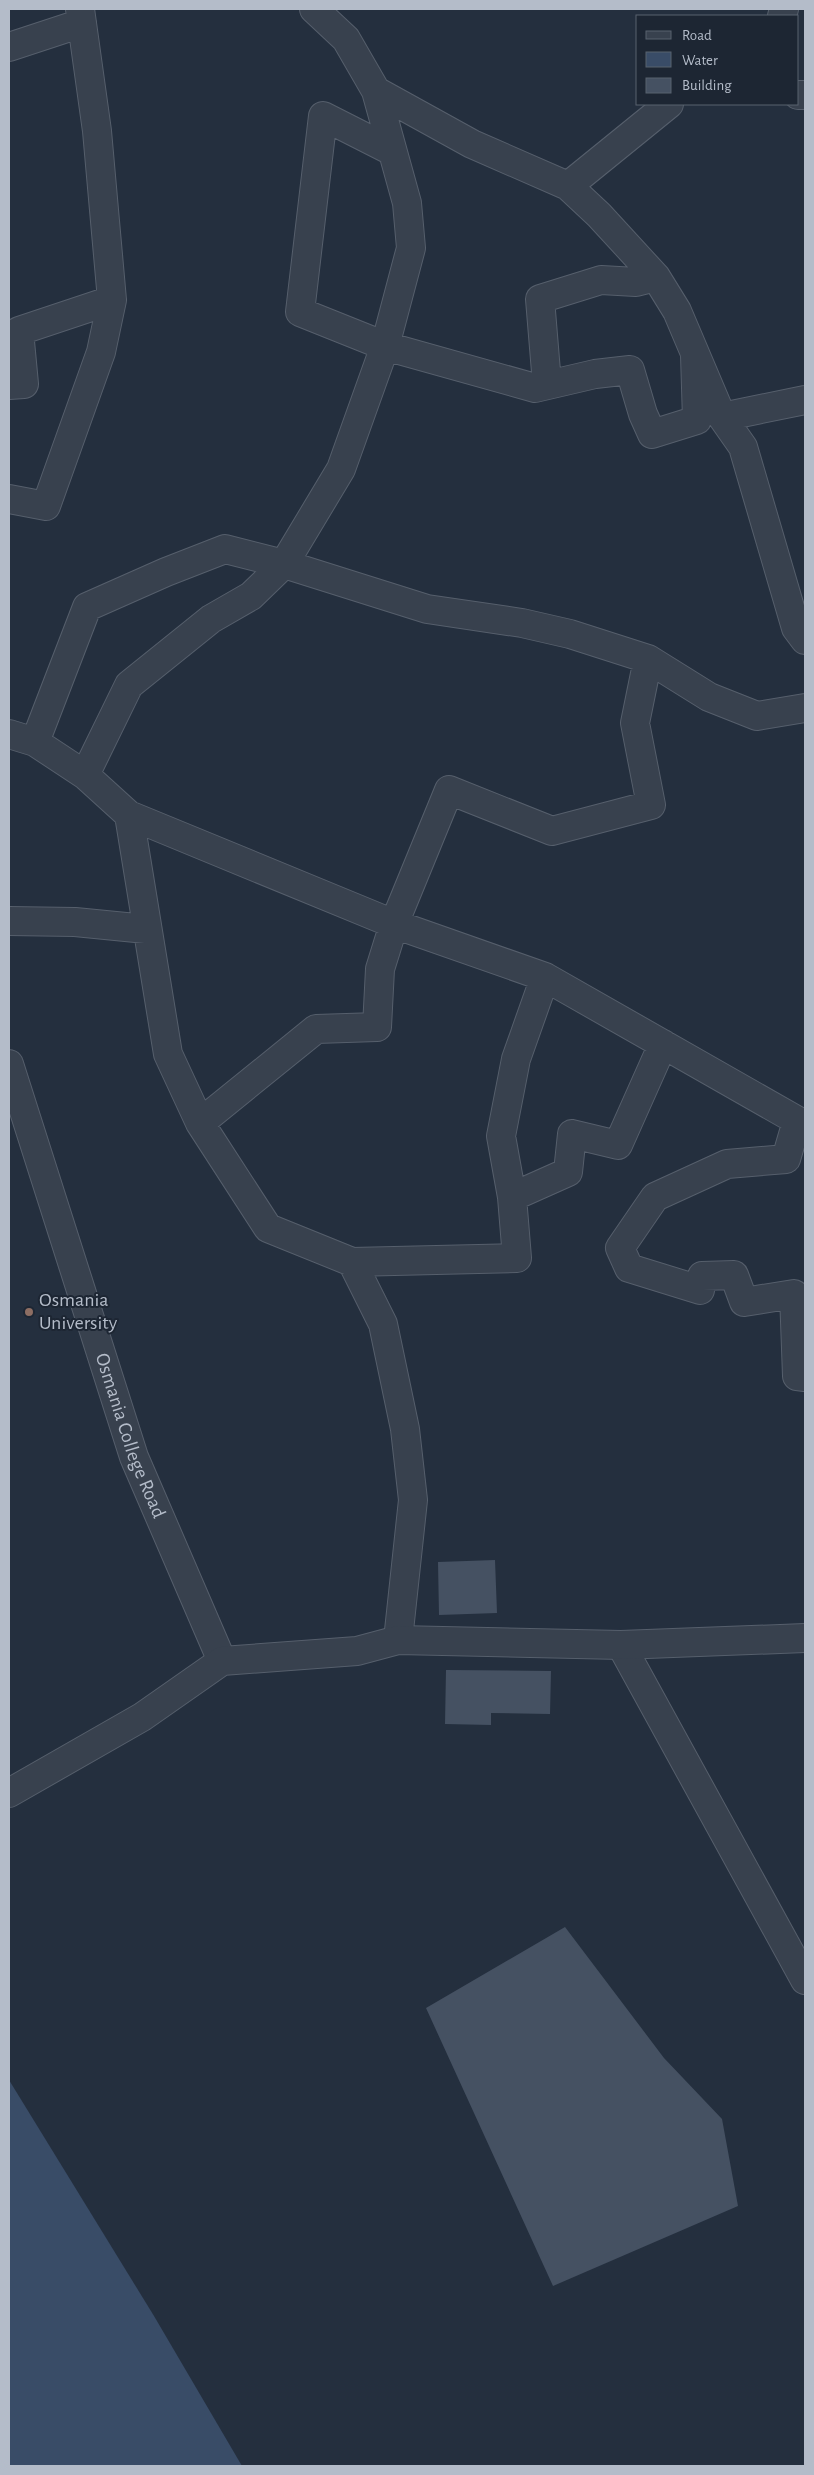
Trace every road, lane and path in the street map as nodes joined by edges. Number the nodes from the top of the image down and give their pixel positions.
1 (314, 9) edge
2 (81, 16) edge
3 (9, 47) edge
4 (376, 91) junction
5 (669, 105) edge
6 (392, 151) junction
7 (568, 186) junction
8 (656, 277) junction
9 (112, 300) junction
10 (385, 346) junction
11 (695, 355) junction
12 (547, 384) junction
13 (9, 385) edge
14 (805, 400) edge
15 (722, 417) junction
16 (9, 498) edge
17 (284, 564) junction
18 (805, 640) edge
19 (648, 659) junction
20 (805, 708) edge
21 (9, 734) edge
22 (35, 742) junction
23 (85, 775) junction
24 (129, 815) junction
25 (9, 921) edge
26 (394, 924) junction
27 (146, 929) junction
28 (545, 977) junction
29 (663, 1044) junction
30 (9, 1064) edge
31 (200, 1123) junction
32 (801, 1123) edge
33 (512, 1197) junction
34 (352, 1262) junction
35 (805, 1377) edge
36 (805, 1638) edge
37 (398, 1640) junction
38 (621, 1644) junction
39 (222, 1660) junction
40 (9, 1793) edge
41 (805, 1980) edge

1 - 4 street
2 - 3 street
2 - 9 street
4 - 6 street
4 - 7 street
5 - 7 street
6 - 10 street
6 - 10 street
7 - 8 street
8 - 11 street
8 - 12 street
9 - 13 street
9 - 16 street
10 - 12 street
10 - 17 street
11 - 12 street
11 - 15 street
14 - 15 street
15 - 18 street
17 - 19 street
17 - 22 street
17 - 23 street
19 - 20 street
19 - 26 street
21 - 22 street
22 - 23 street
23 - 24 street
24 - 26 street
24 - 27 street
25 - 27 street
26 - 28 street
26 - 31 street
27 - 31 street
28 - 29 street
28 - 33 street
29 - 32 street
29 - 33 street
30 - 39 street, Osmania College Road
31 - 34 street
32 - 35 street
33 - 34 street
34 - 37 street
36 - 38 street
37 - 38 street
37 - 39 street
38 - 41 street
39 - 40 street

